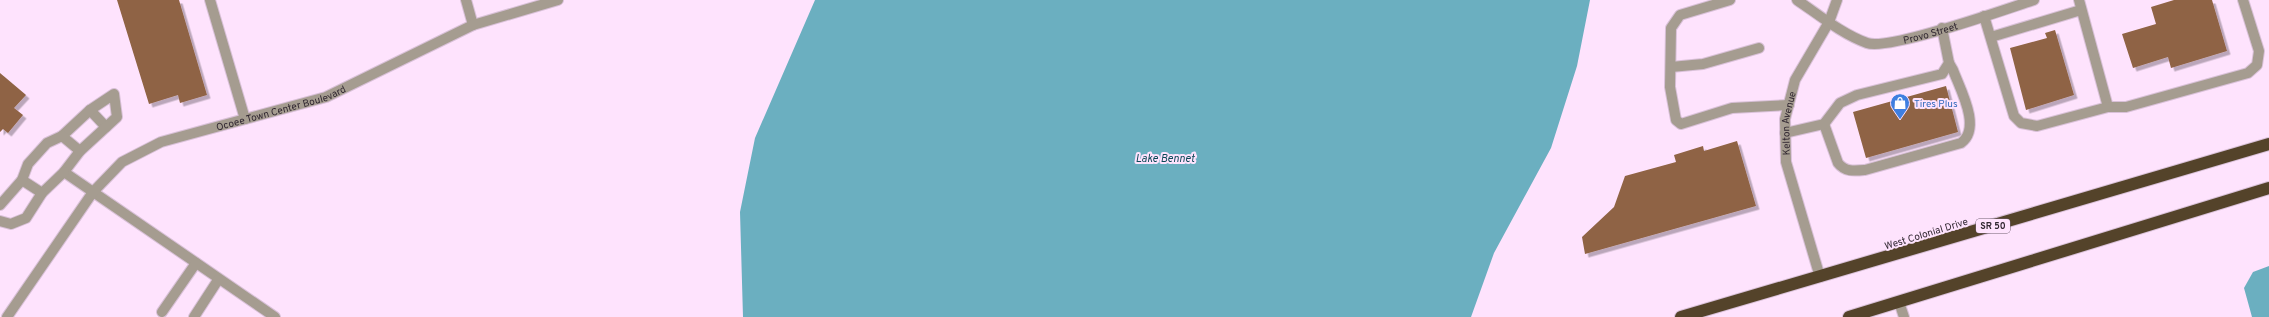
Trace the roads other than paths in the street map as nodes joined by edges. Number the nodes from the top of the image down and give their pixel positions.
1 (210, 0) edge
2 (466, 0) edge
3 (558, 0) edge
4 (1730, 0) edge
5 (1797, 0) edge
6 (1837, 0) edge
7 (2034, 0) edge
8 (2243, 0) edge
9 (2080, 5) edge
10 (1984, 16) junction
11 (1829, 22) junction
12 (473, 25) junction
13 (1942, 28) junction
14 (1991, 37) junction
15 (1759, 48) dead end
16 (1949, 63) junction
17 (1671, 67) junction
18 (1789, 105) junction
19 (2108, 107) junction
20 (90, 110) junction
21 (245, 119) junction
22 (1824, 124) junction
23 (106, 127) junction
24 (1785, 133) junction
25 (62, 136) junction
26 (2269, 144) edge
27 (80, 151) junction
28 (64, 172) junction
29 (22, 180) junction
30 (2269, 188) edge
31 (93, 192) junction
32 (42, 193) junction
33 (0, 206) edge
34 (0, 221) edge
35 (196, 263) junction
36 (1820, 277) junction
37 (218, 280) junction
38 (1899, 302) junction
39 (162, 312) dead end
40 (7, 317) edge
41 (194, 317) edge
42 (275, 317) edge
43 (1681, 317) edge
44 (1849, 317) edge
45 (1904, 317) edge

1 - 21 street
2 - 12 street
3 - 12 street, Ocoee Town Center Boulevard
4 - 17 street
5 - 11 street, Provo Street
6 - 11 street, Kelton Avenue
7 - 10 street, Provo Street
8 - 19 street
9 - 14 street
9 - 19 street
10 - 13 street, Provo Street
10 - 14 street
11 - 13 street, Provo Street
11 - 18 street, Kelton Avenue
12 - 21 street, Ocoee Town Center Boulevard
13 - 16 street
14 - 19 street
15 - 17 street
16 - 22 street
16 - 22 street
17 - 18 street
18 - 24 street, Kelton Avenue
20 - 23 street
20 - 23 street
20 - 25 street
21 - 31 street, Ocoee Town Center Boulevard
22 - 24 street
23 - 27 street
24 - 36 street, Kelton Avenue
25 - 27 street
25 - 29 street
26 - 36 highway, West Colonial Drive / SR 50
27 - 28 street
28 - 31 street
28 - 32 street
29 - 32 street
29 - 33 street
30 - 38 highway
31 - 35 street
31 - 40 street, Ocoee Town Center Boulevard
32 - 34 street
35 - 37 street
35 - 39 street
36 - 43 highway, West Colonial Drive / SR 50
37 - 41 street
37 - 42 street
38 - 44 highway
38 - 45 street

